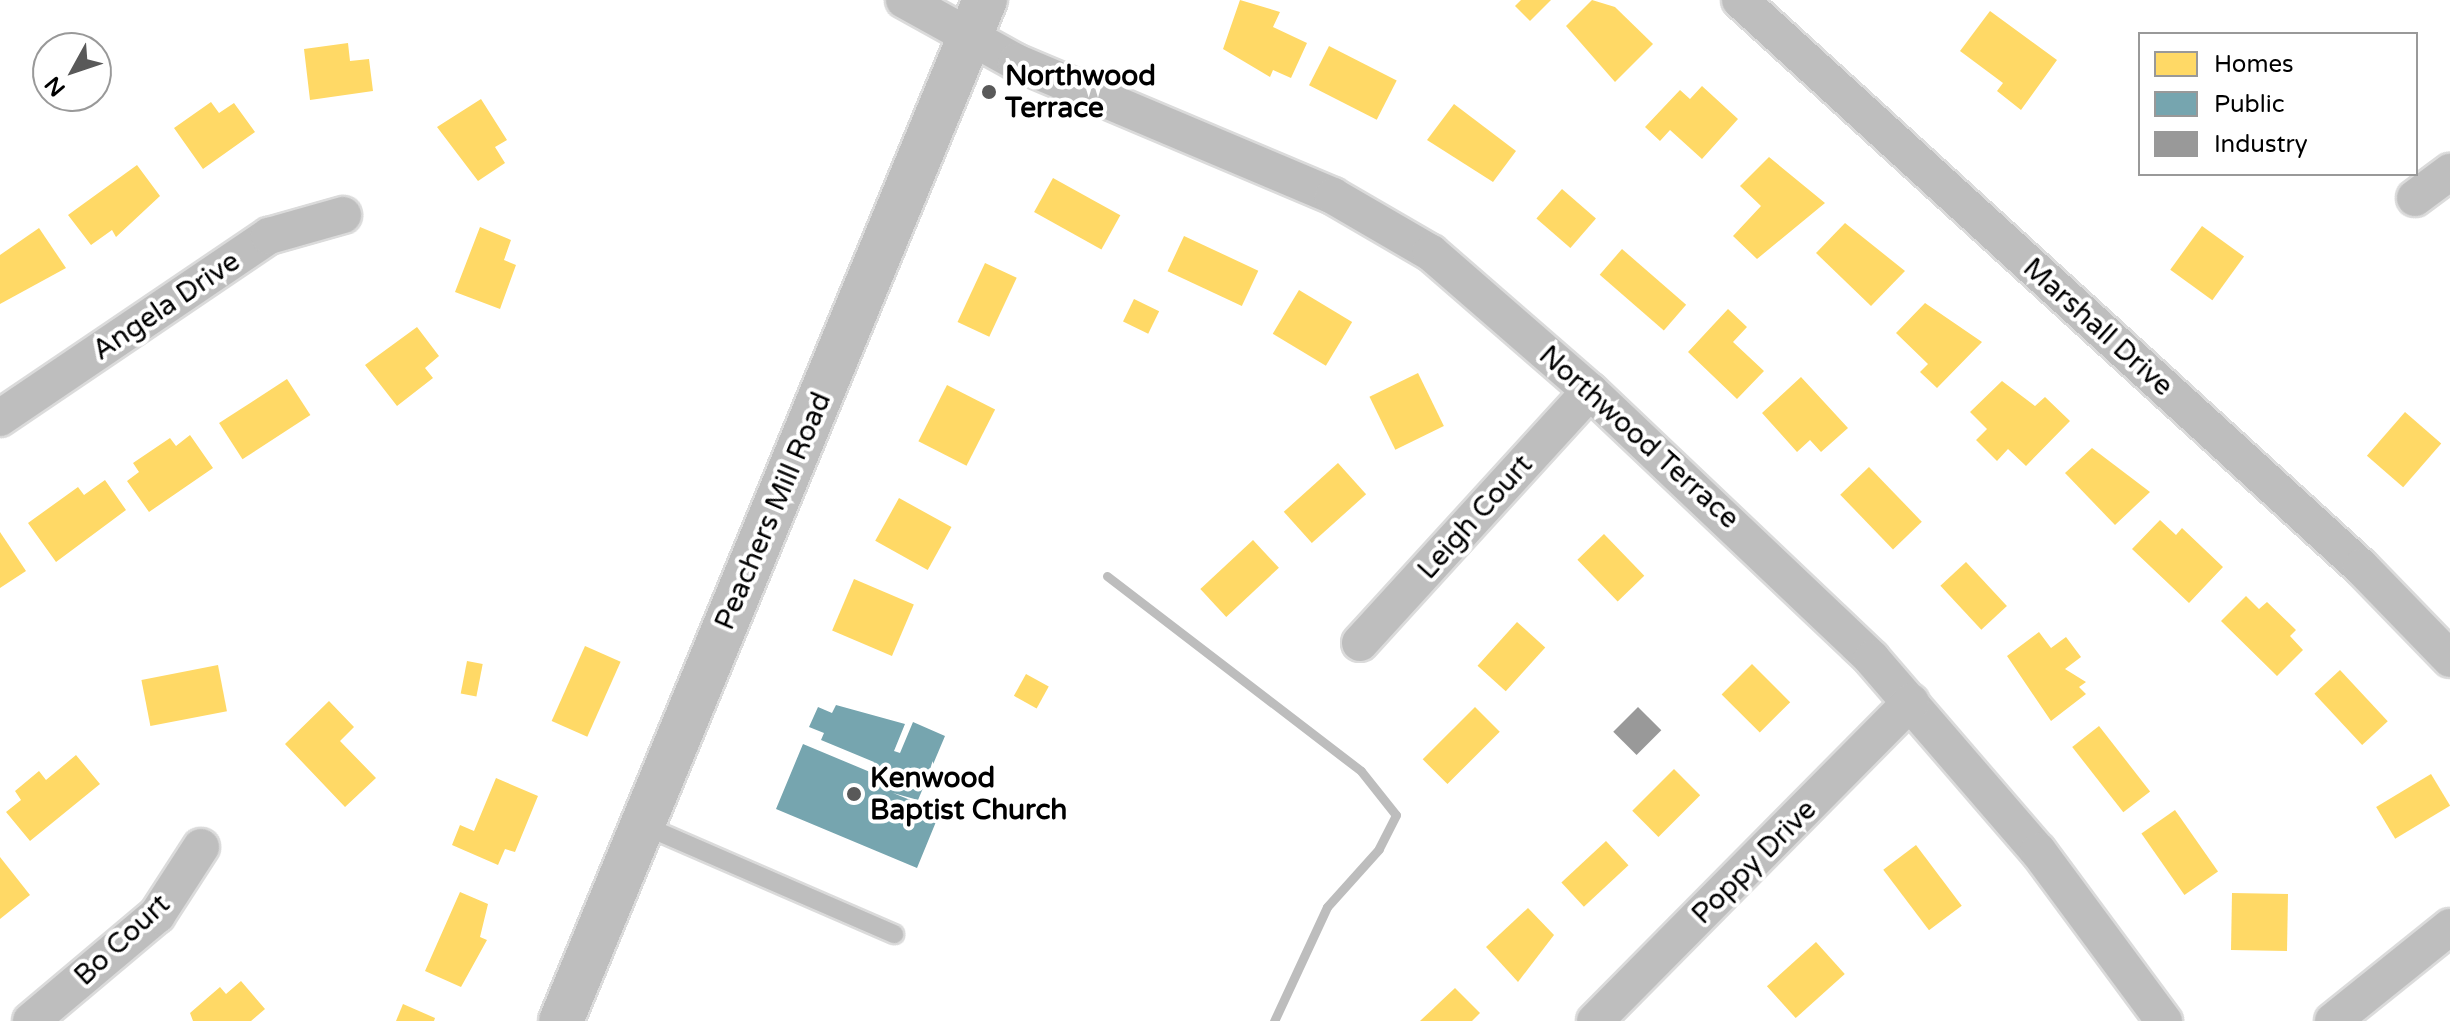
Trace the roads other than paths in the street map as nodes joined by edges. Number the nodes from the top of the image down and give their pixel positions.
1 (904, 0) edge
2 (1740, 0) edge
3 (977, 19) edge
4 (2450, 172) edge
5 (2415, 198) dead end
6 (343, 215) dead end
7 (1590, 391) junction
8 (0, 418) edge
9 (1360, 643) dead end
10 (2450, 659) edge
11 (1911, 702) junction
12 (643, 825) junction
13 (201, 847) dead end
14 (2450, 927) edge
15 (894, 934) dead end
16 (31, 1021) edge
17 (561, 1021) edge
18 (1595, 1021) edge
19 (2164, 1021) edge
20 (2333, 1021) edge

1 - 3 street, Northwood Terrace
2 - 10 street, Marshall Drive
3 - 7 street, Northwood Terrace
3 - 12 main road, Peachers Mill Road
4 - 5 street
6 - 8 street, Angela Drive
7 - 9 street, Leigh Court
7 - 11 street, Northwood Terrace
11 - 18 street, Poppy Drive
11 - 19 street, Northwood Terrace
12 - 15 lane
12 - 17 main road, Peachers Mill Road
13 - 16 street, Bo Court
14 - 20 street

